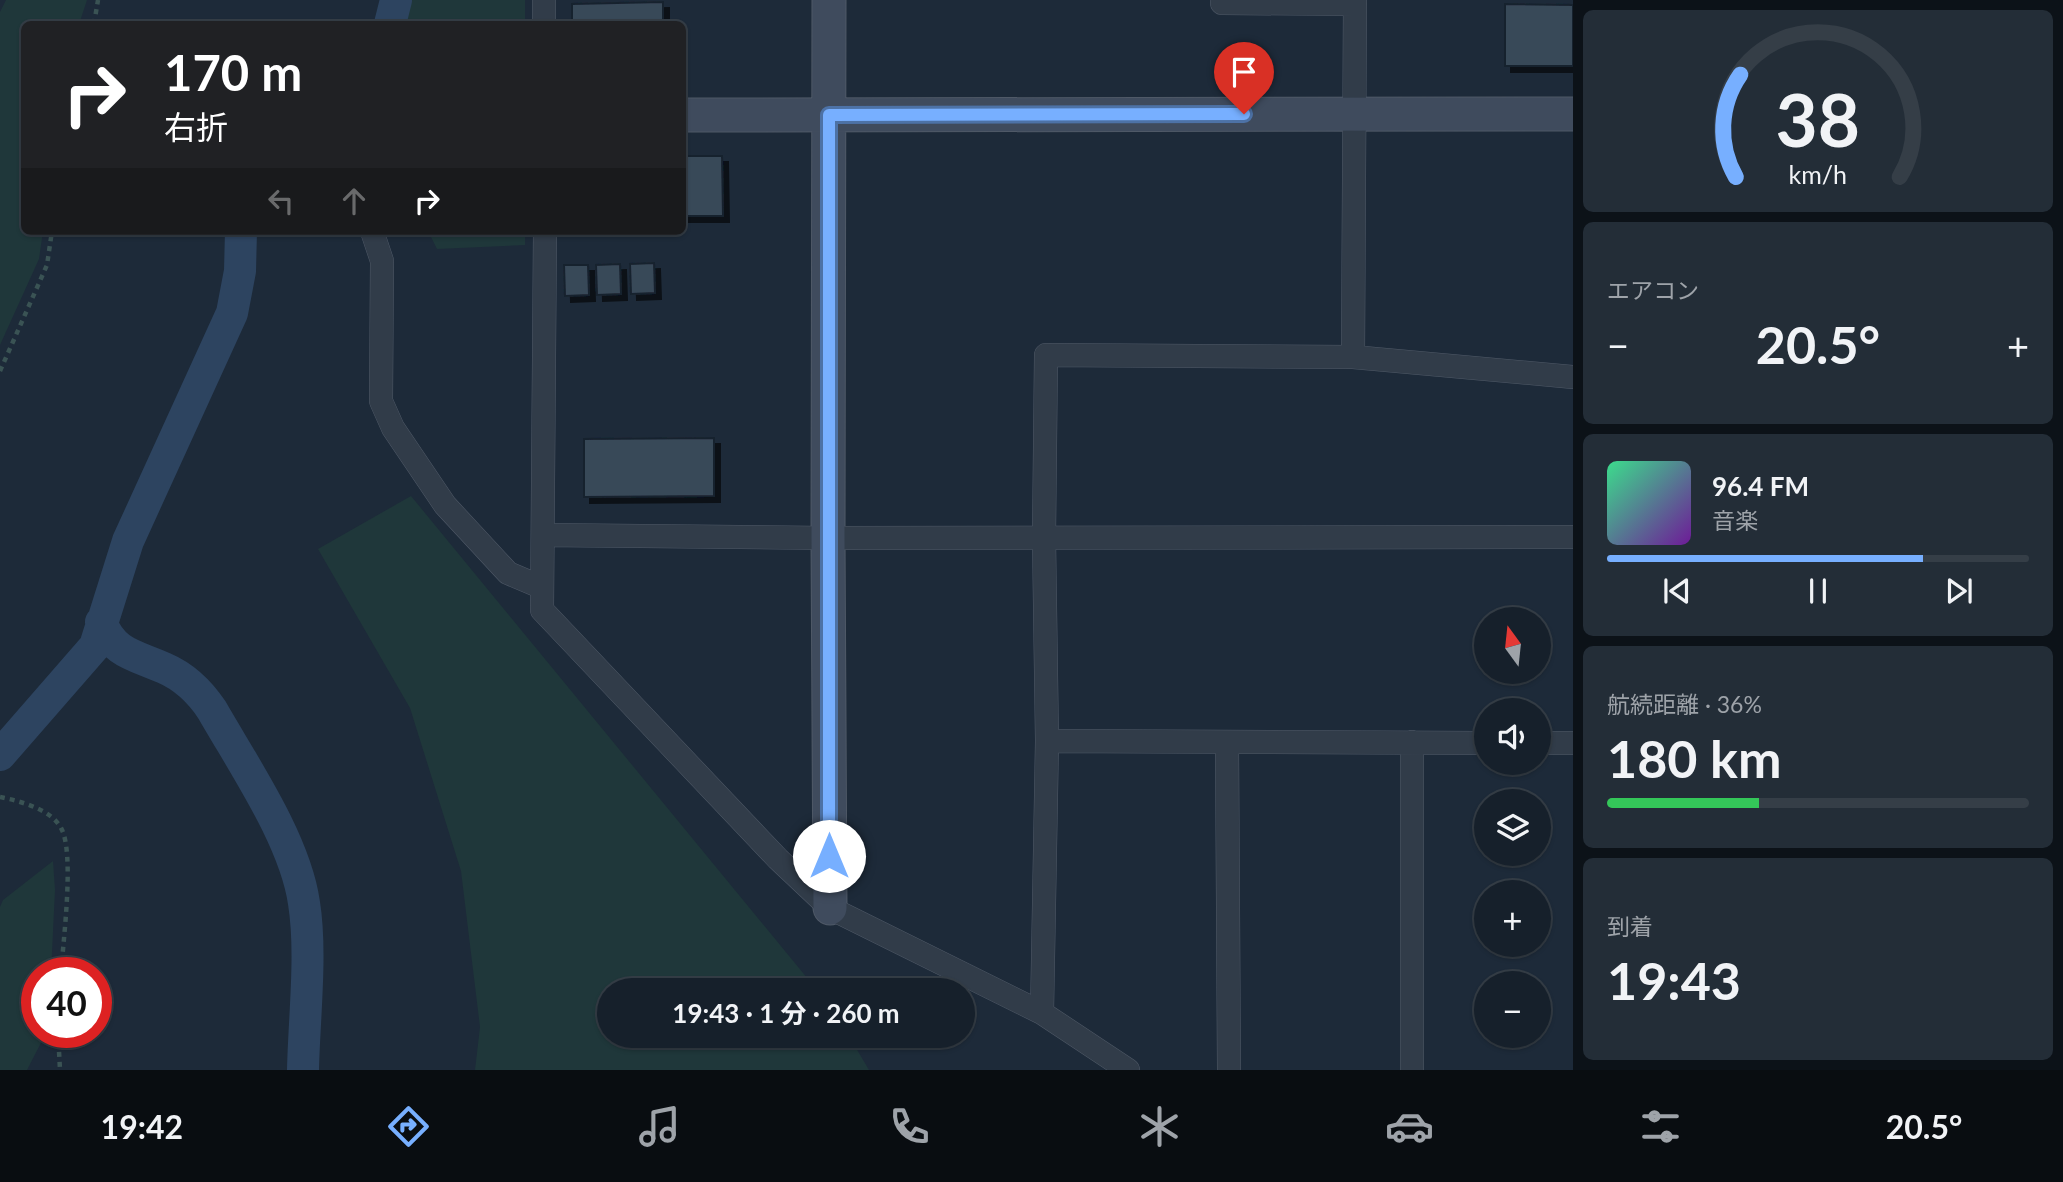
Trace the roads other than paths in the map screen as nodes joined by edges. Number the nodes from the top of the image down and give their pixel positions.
1 (544, 0) edge
2 (829, 0) edge
3 (1355, 2) edge
4 (1222, 3) dead end
5 (544, 21) edge
6 (1355, 113) junction
7 (1573, 114) edge
8 (686, 115) edge
9 (829, 115) junction
10 (373, 235) edge
11 (545, 235) edge
12 (1353, 356) junction
13 (1573, 377) edge
14 (543, 535) junction
15 (1573, 537) edge
16 (828, 538) junction
17 (1044, 538) junction
18 (541, 587) junction
19 (1047, 741) junction
20 (1227, 742) junction
21 (1412, 742) junction
22 (1474, 743) edge
23 (1551, 743) edge
24 (1573, 743) edge
25 (830, 908) junction
26 (1042, 1013) junction
27 (1128, 1070) edge
28 (1229, 1070) edge
29 (1412, 1070) edge

1 - 5 street
2 - 9 street
3 - 4 street
3 - 6 street
6 - 7 street
6 - 9 street
6 - 12 street
8 - 9 street
9 - 16 street
10 - 18 street
11 - 14 street
12 - 13 street
12 - 17 street
14 - 16 street
14 - 18 street
15 - 17 street
16 - 17 street
16 - 25 street
17 - 19 street
18 - 25 street
19 - 20 street
19 - 26 street
20 - 21 street
20 - 28 street
21 - 22 street
21 - 29 street
23 - 24 street
25 - 26 street
26 - 27 street

